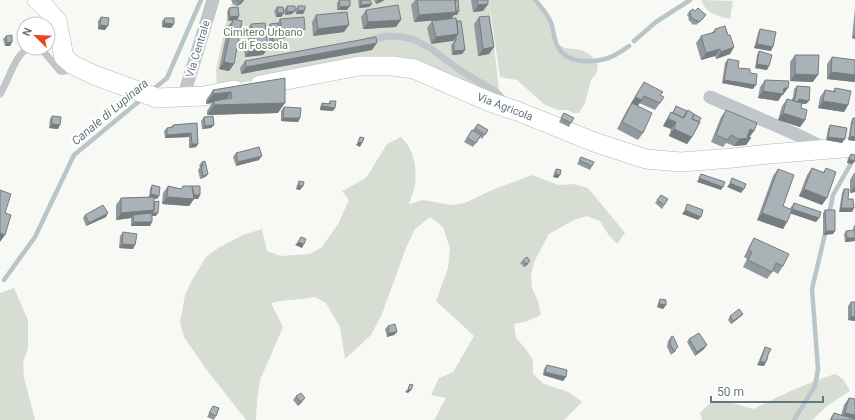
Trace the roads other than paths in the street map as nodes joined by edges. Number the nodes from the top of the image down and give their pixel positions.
1 (37, 0) edge
2 (213, 0) edge
3 (360, 42) edge
4 (20, 56) edge
5 (47, 56) edge
6 (73, 65) junction
7 (0, 94) edge
8 (710, 97) dead end
9 (183, 98) junction
10 (517, 110) junction
11 (855, 147) edge
12 (828, 150) junction

1 - 6 street
2 - 9 street, Via Centrale
3 - 10 lane
4 - 7 lane
5 - 6 lane
6 - 9 street, Via Agricola
8 - 12 street
9 - 10 street, Via Agricola
10 - 12 street, Via Agricola
11 - 12 street, Via Agricola

